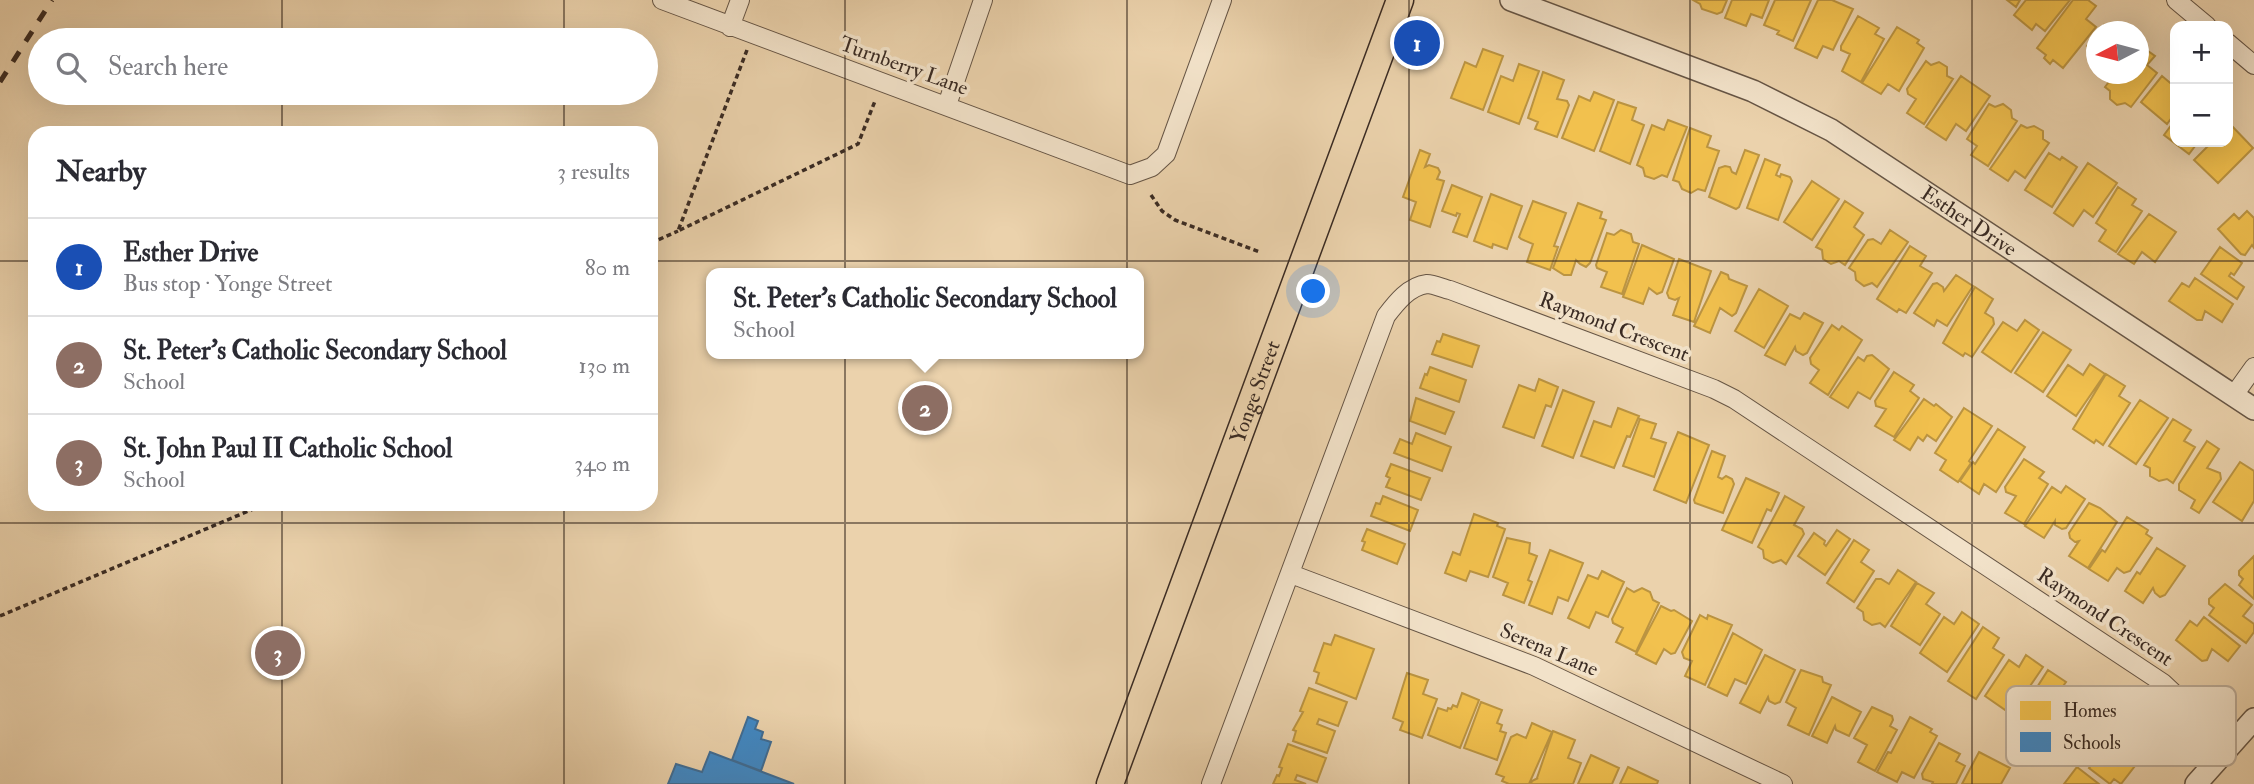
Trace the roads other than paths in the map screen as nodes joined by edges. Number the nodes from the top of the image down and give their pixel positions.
1 (662, 0) edge
2 (740, 0) edge
3 (983, 0) edge
4 (1222, 0) edge
5 (1400, 0) edge
6 (1511, 0) edge
7 (2176, 0) edge
8 (2201, 21) edge
9 (730, 27) junction
10 (2233, 47) edge
11 (2254, 65) edge
12 (947, 105) junction
13 (2254, 367) edge
14 (2234, 395) junction
15 (2254, 409) edge
16 (1291, 574) junction
17 (2166, 686) edge
18 (2254, 719) edge
19 (2236, 739) edge
20 (2212, 766) edge
21 (1110, 784) edge
22 (1211, 784) edge
23 (1783, 784) edge
24 (2196, 784) edge

1 - 9 street, Turnberry Lane
2 - 9 street
3 - 12 street
4 - 12 street, Turnberry Lane
5 - 21 main road, Yonge Street
6 - 14 street, Esther Drive
7 - 8 street
9 - 12 street, Turnberry Lane
10 - 11 street
13 - 14 street
14 - 15 street, Esther Drive
16 - 17 street, Raymond Crescent
16 - 22 street, Raymond Crescent
16 - 23 street, Serena Lane
18 - 19 street
20 - 24 street

